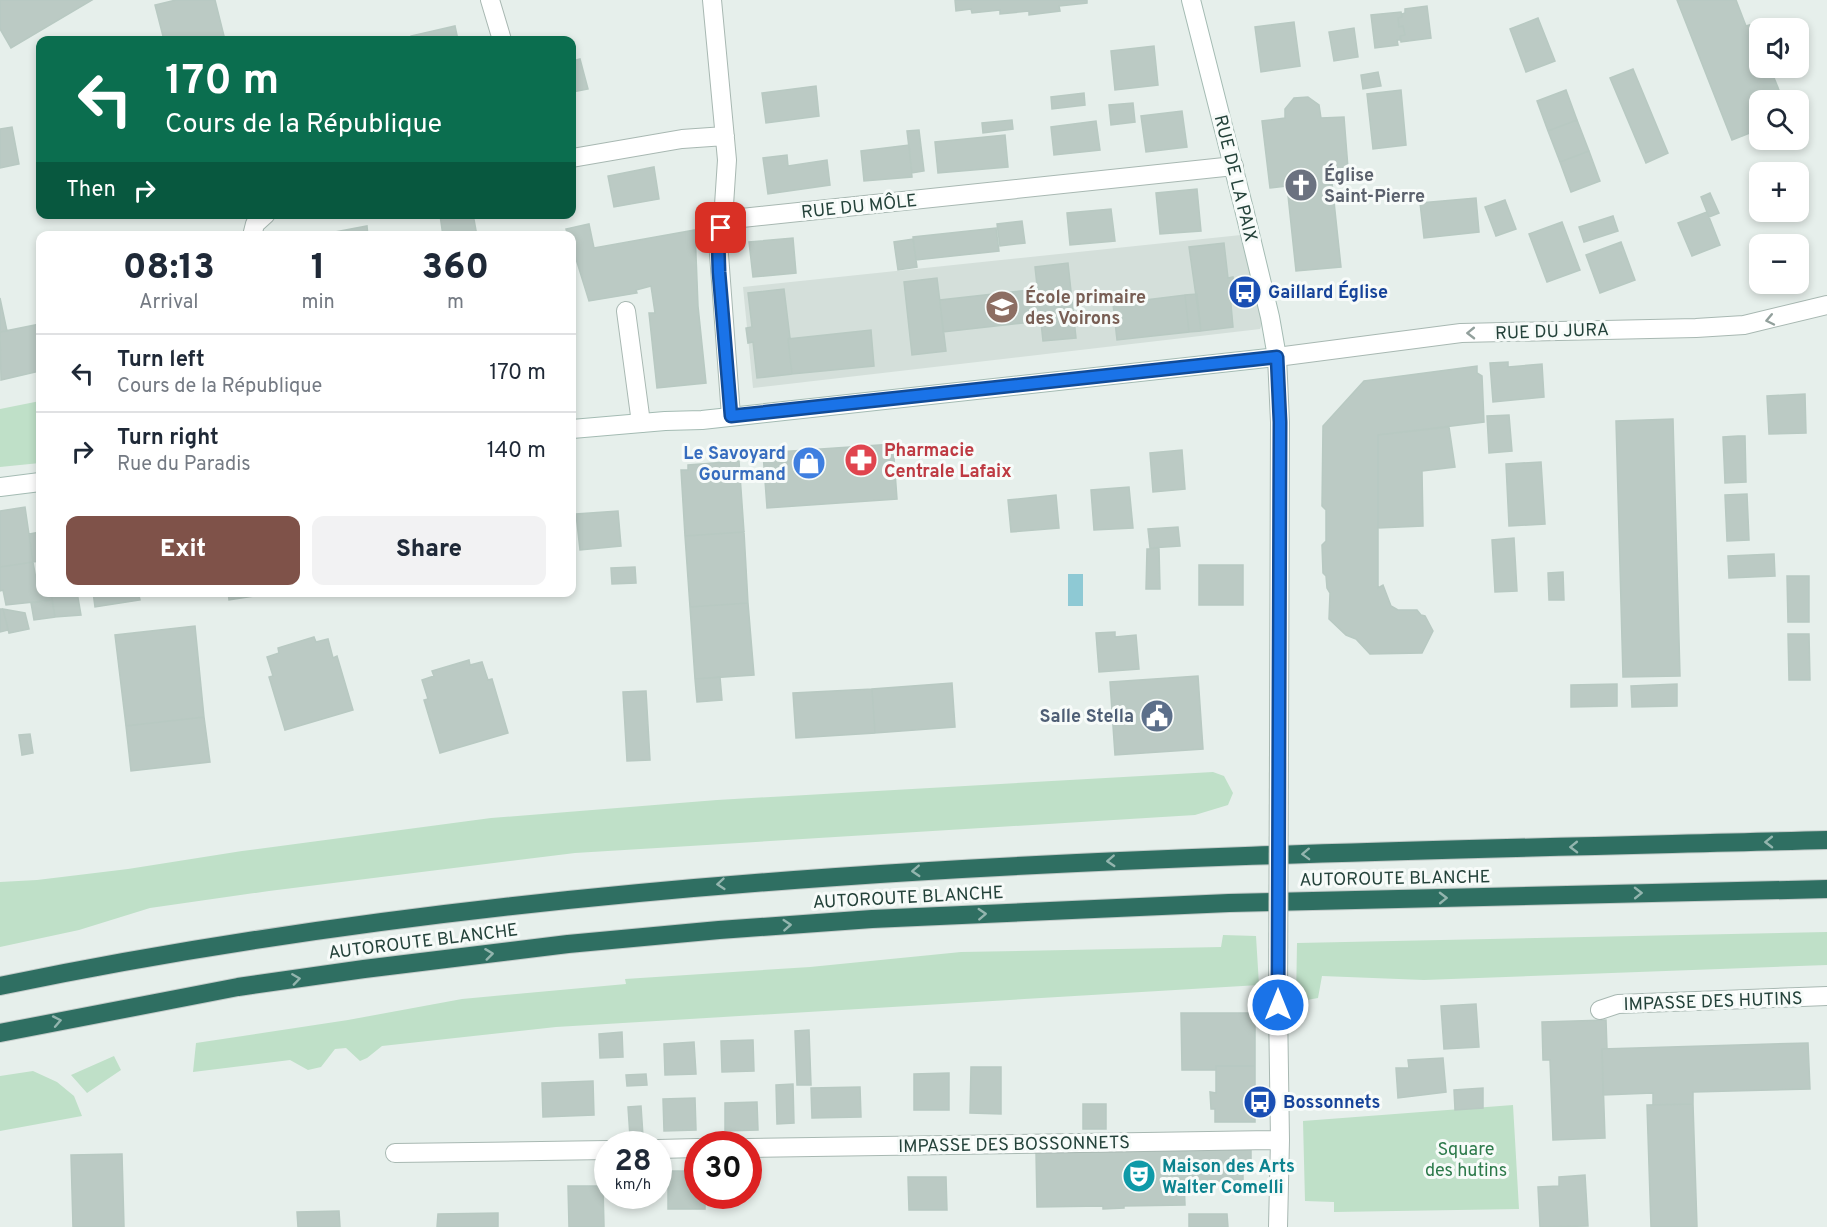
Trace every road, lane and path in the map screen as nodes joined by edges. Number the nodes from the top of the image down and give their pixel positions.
1 (490, 0) edge
2 (1191, 0) edge
3 (712, 6) edge
4 (501, 36) edge
5 (725, 136) junction
6 (576, 157) edge
7 (1234, 166) junction
8 (723, 220) junction
9 (1827, 305) edge
10 (626, 311) dead end
11 (1277, 357) junction
12 (731, 416) junction
13 (641, 423) junction
14 (576, 429) edge
15 (36, 482) edge
16 (0, 487) edge
17 (1827, 840) edge
18 (1827, 889) edge
19 (0, 986) edge
20 (1827, 996) edge
21 (1600, 1010) dead end
22 (0, 1033) edge
23 (1280, 1140) junction
24 (762, 1148) edge
25 (594, 1150) edge
26 (396, 1153) dead end
27 (1278, 1227) edge

1 - 4 street
2 - 7 street, RUE DE LA PAIX
3 - 5 street
5 - 6 street
5 - 8 street
7 - 8 street, RUE DU MÔLE
7 - 11 street, RUE DE LA PAIX
8 - 12 street
9 -> 11 street, RUE DU JURA
10 - 13 street
11 - 12 street, RUE DU JURA
11 - 23 street, RUE DE LA PAIX, bridge
12 - 13 street, RUE DU JURA
13 - 14 street, RUE DU JURA
15 - 16 street
17 -> 19 highway, AUTOROUTE BLANCHE
22 -> 18 highway, AUTOROUTE BLANCHE
20 - 21 street, IMPASSE DES HUTINS
23 - 24 street, IMPASSE DES BOSSONNETS
23 - 27 street, RUE DE LA PAIX
25 - 26 street

